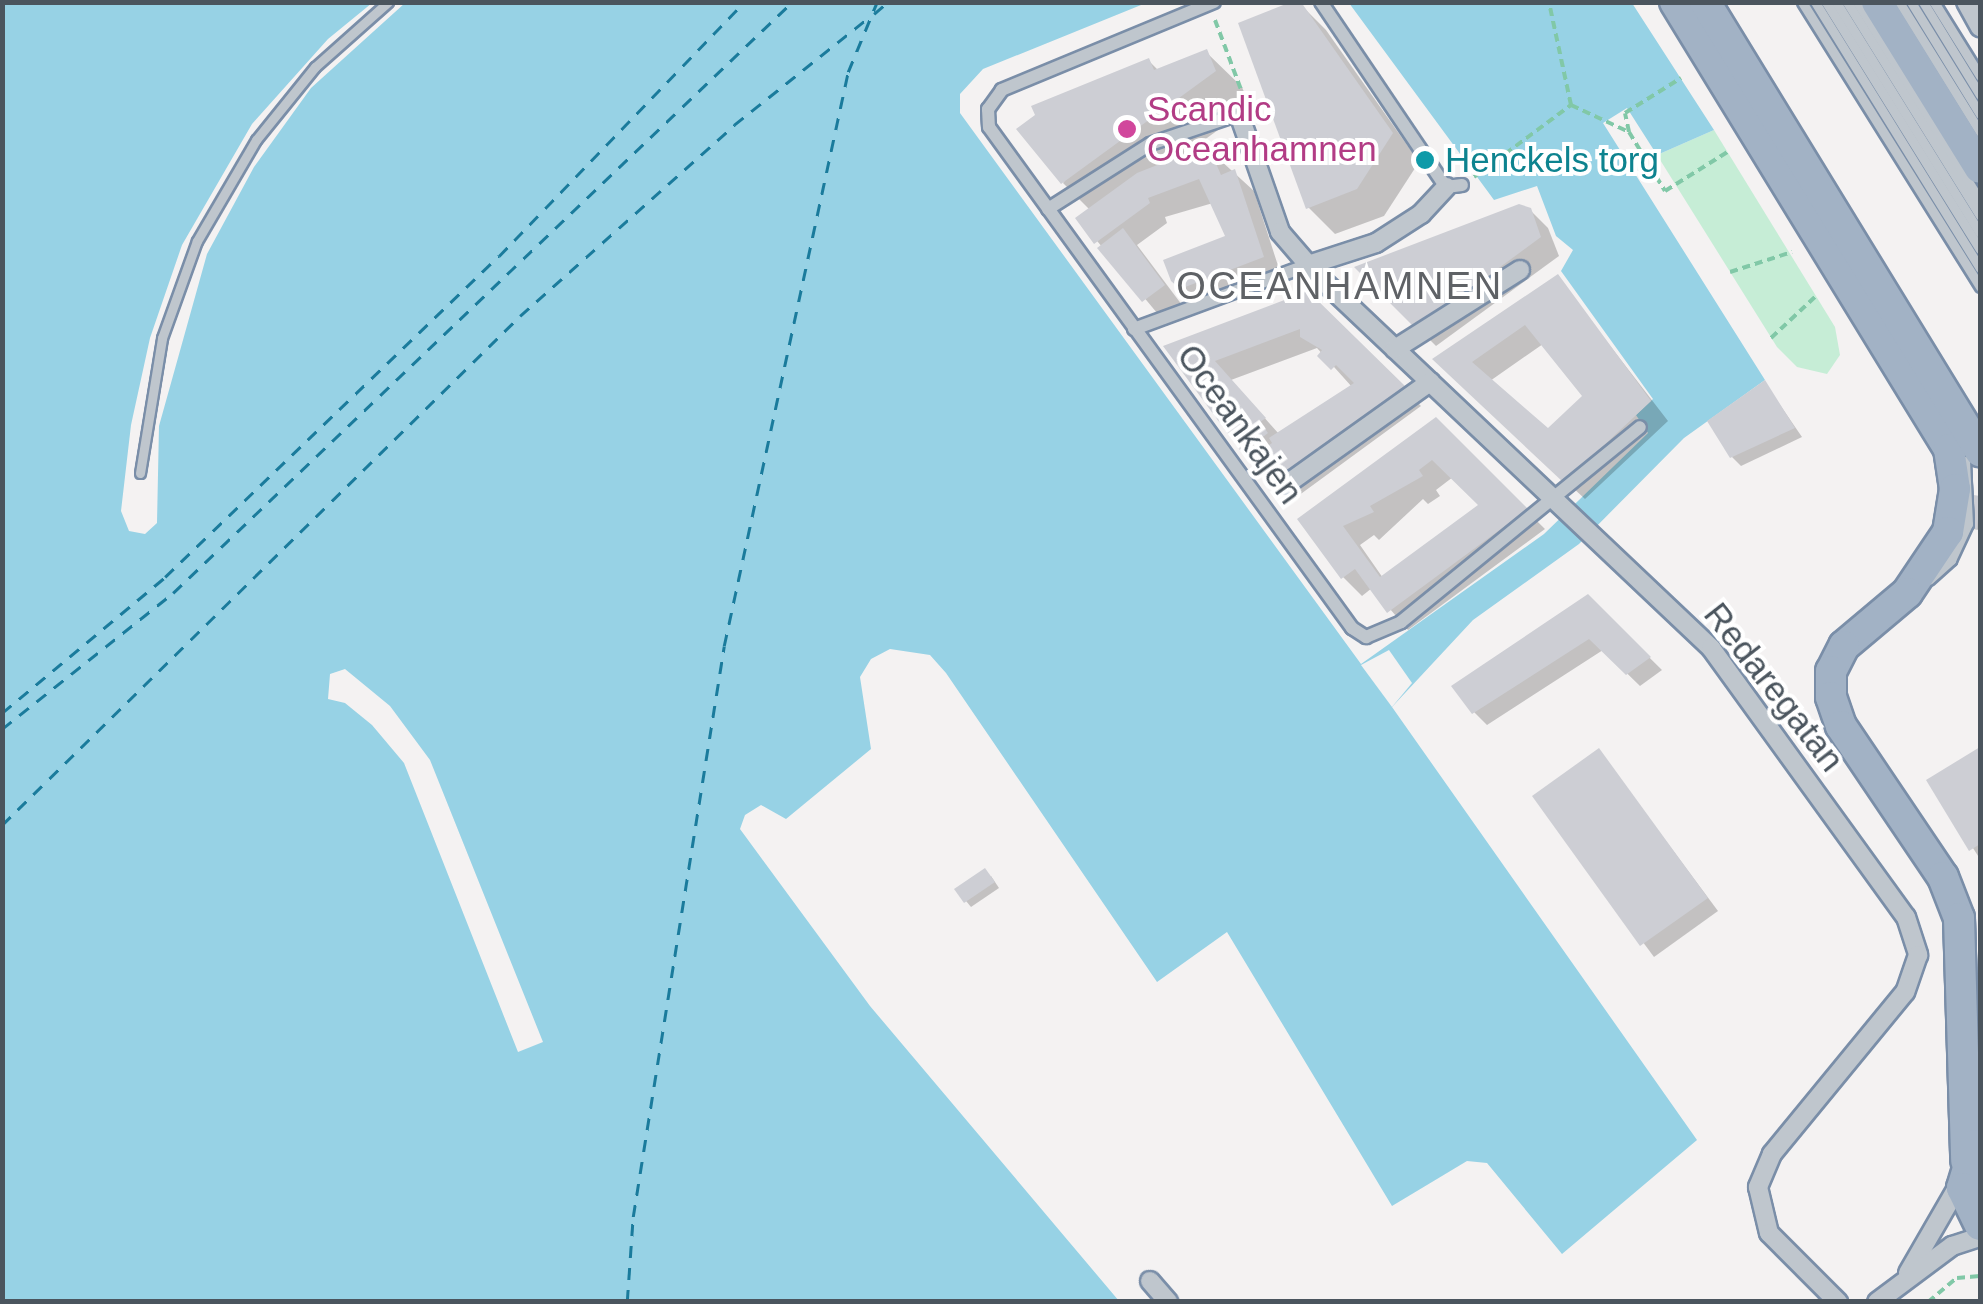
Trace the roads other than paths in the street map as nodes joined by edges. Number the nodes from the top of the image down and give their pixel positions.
1 (388, 2) edge
2 (1321, 2) edge
3 (1676, 2) edge
4 (1686, 2) edge
5 (1702, 2) edge
6 (1802, 2) edge
7 (1814, 2) edge
8 (1826, 2) edge
9 (1836, 2) edge
10 (1847, 2) edge
11 (1857, 2) edge
12 (1867, 2) edge
13 (1877, 2) edge
14 (1888, 2) edge
15 (1899, 2) edge
16 (1911, 2) edge
17 (1923, 2) edge
18 (1934, 2) edge
19 (1966, 2) edge
20 (1211, 4) edge
21 (1980, 28) edge
22 (1980, 76) edge
23 (1980, 95) edge
24 (1239, 114) joint
25 (1980, 114) edge
26 (1980, 132) edge
27 (1980, 151) edge
28 (1980, 168) edge
29 (1980, 184) edge
30 (1454, 186) joint
31 (1980, 200) edge
32 (1048, 209) junction
33 (1980, 216) edge
34 (1980, 233) edge
35 (1980, 249) edge
36 (1308, 265) junction
37 (1980, 268) edge
38 (1520, 270) dead end
39 (1980, 287) edge
40 (1140, 325) junction
41 (1396, 350) junction
42 (1430, 382) junction
43 (1640, 427) dead end
44 (1980, 451) edge
45 (140, 473) dead end
46 (1287, 484) dead end
47 (1560, 505) junction
48 (1907, 593) junction
49 (1980, 1010) edge
50 (1967, 1049) junction
51 (1969, 1159) edge
52 (1980, 1225) edge
53 (1980, 1237) edge
54 (1907, 1274) junction
55 (1150, 1281) dead end
56 (1168, 1302) edge
57 (1838, 1302) edge
58 (1877, 1302) edge

1 - 45 lane
2 - 30 street
3 - 48 highway
4 - 48 lane
5 - 44 highway
6 - 39 lane
7 - 37 lane
8 - 35 lane
9 - 34 lane
10 - 33 lane
11 - 31 lane
12 - 29 lane
13 - 28 highway
14 - 27 lane
15 - 26 lane
16 - 25 lane
17 - 23 lane
18 - 22 lane
19 - 21 street
20 - 32 street, Oceankajen
24 - 32 street
24 - 36 street, Redaregatan
30 - 36 street
32 - 40 street, Oceankajen
36 - 40 street
36 - 41 street, Redaregatan
38 - 41 street
40 - 47 street, Oceankajen
41 - 42 street, Redaregatan
42 - 46 street
42 - 47 street, Redaregatan
43 - 47 street
47 - 57 street, Redaregatan
48 - 50 highway
49 - 50 highway
50 - 51 highway
51 - 52 highway
51 - 54 street
53 - 54 street
54 - 58 street
55 - 56 street

